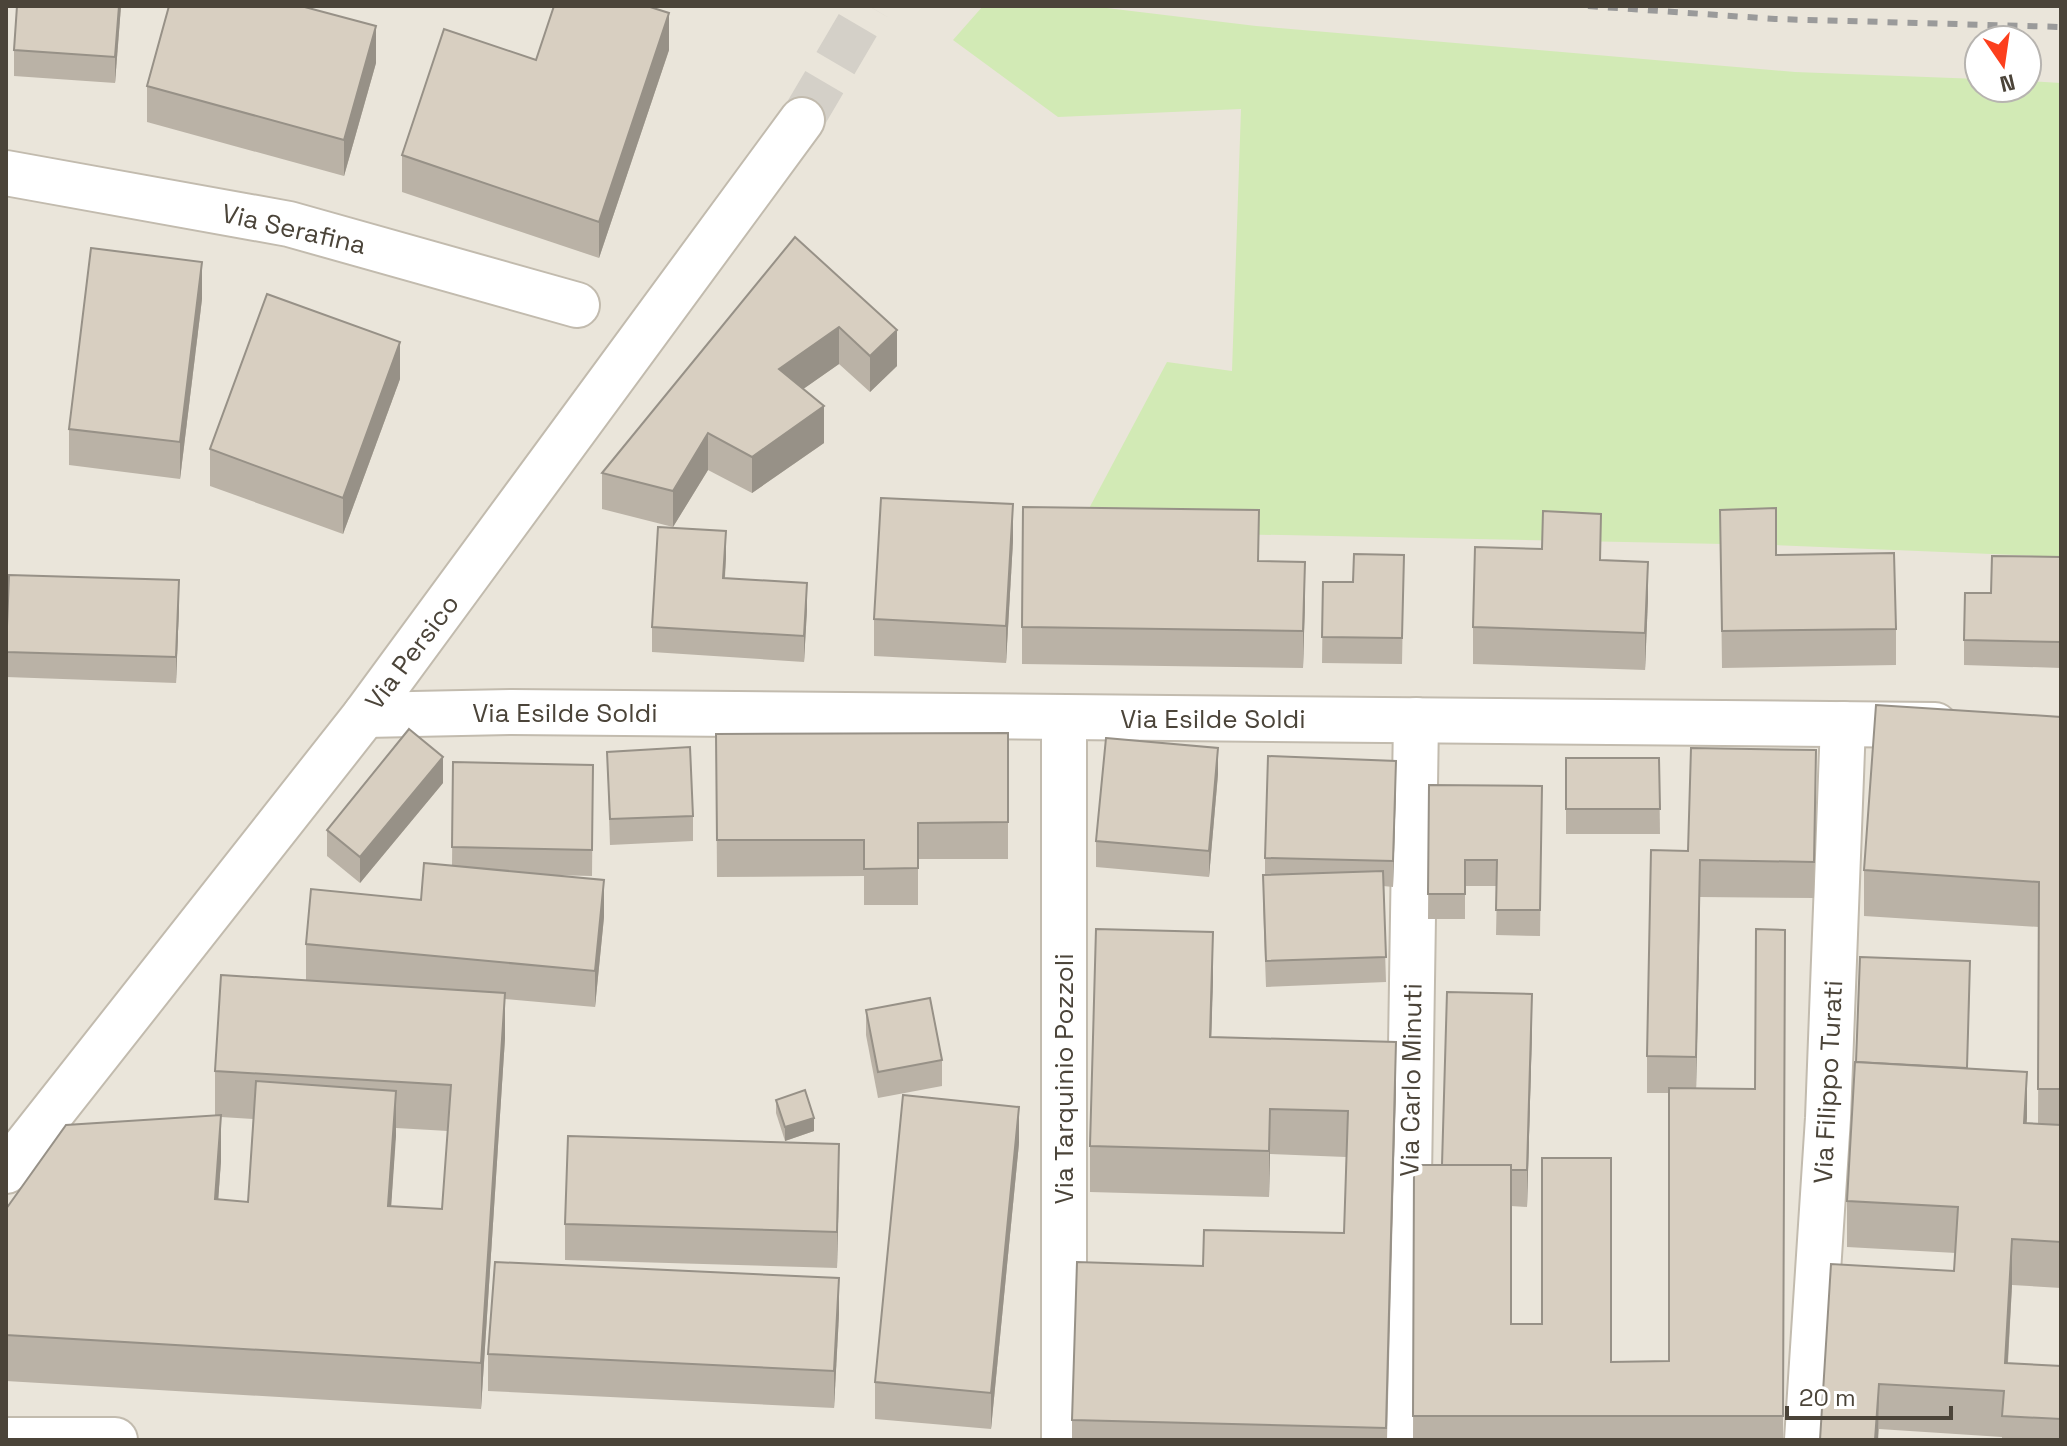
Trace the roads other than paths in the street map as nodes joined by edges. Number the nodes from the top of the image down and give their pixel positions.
1 (802, 120) tunnel mouth
2 (6, 173) edge
3 (577, 305) dead end
4 (365, 715) junction
5 (1064, 717) junction
6 (1416, 720) junction
7 (1843, 724) junction
8 (1968, 725) edge
9 (6, 1171) edge
10 (18, 1435) edge
11 (115, 1440) edge
12 (1064, 1440) edge
13 (1405, 1440) edge
14 (1807, 1440) edge

1 - 4 street, Via Persico
2 - 3 street, Via Serafina
4 - 5 street, Via Esilde Soldi
4 - 9 street, Via Persico
5 - 6 street, Via Esilde Soldi
5 - 12 street, Via Tarquinio Pozzoli
6 - 7 street, Via Esilde Soldi
6 - 13 street, Via Carlo Minuti
7 - 8 street, Via Esilde Soldi
7 - 14 street, Via Filippo Turati
10 - 11 street

